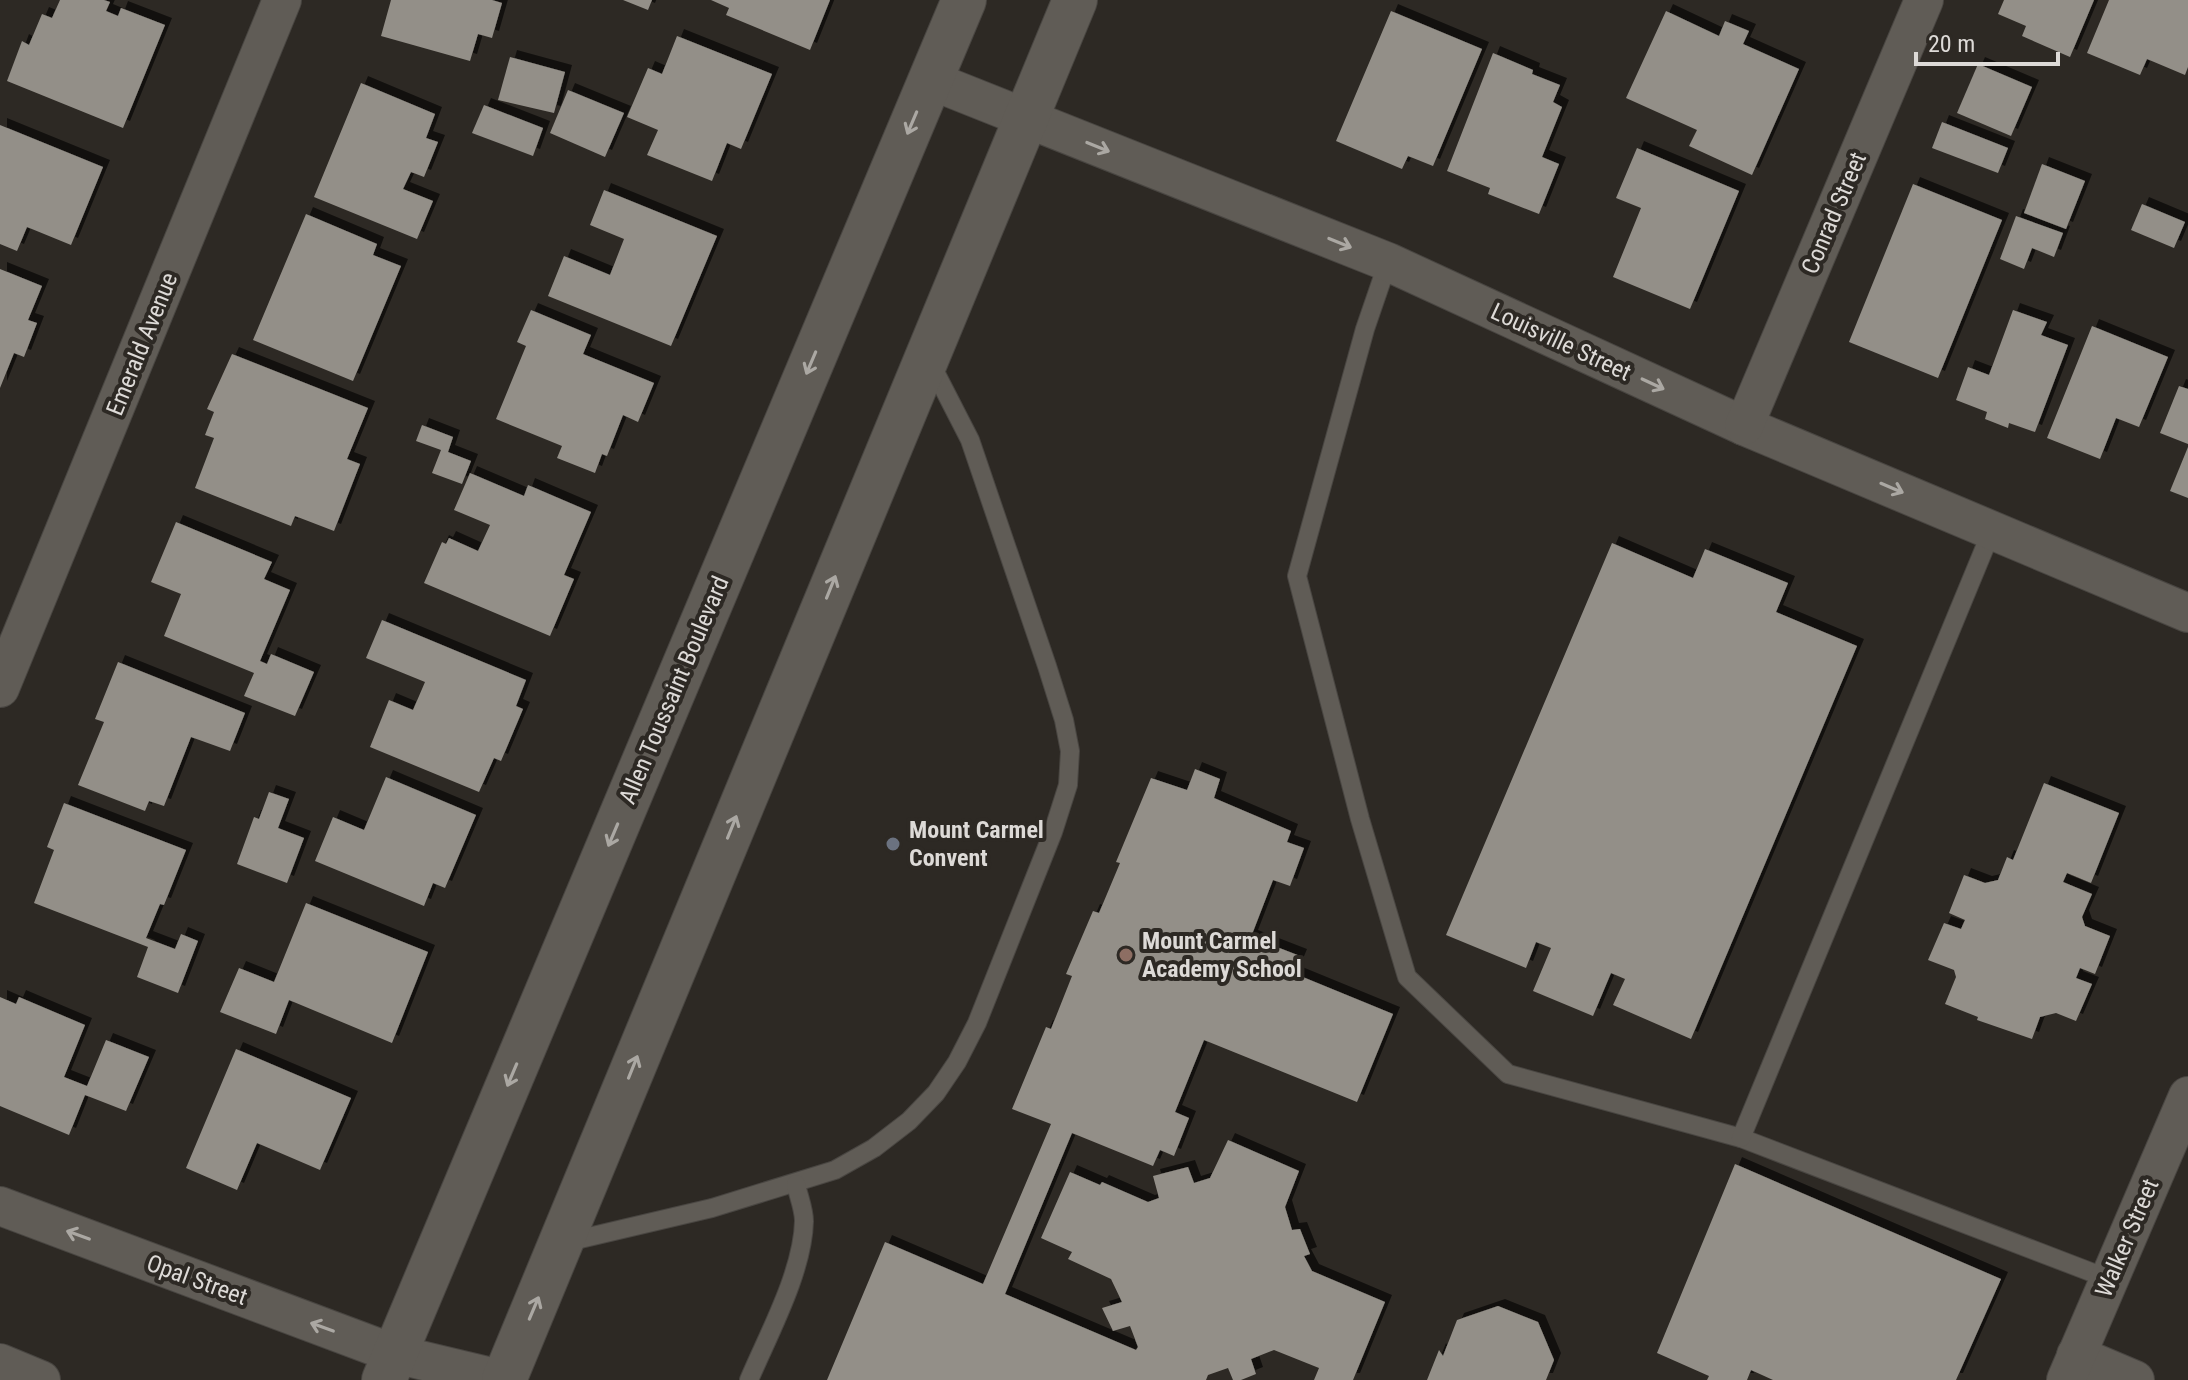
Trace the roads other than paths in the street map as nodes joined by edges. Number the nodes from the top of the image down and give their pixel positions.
1 (282, 0) edge
2 (964, 0) edge
3 (1075, 0) edge
4 (1924, 0) edge
5 (930, 80) junction
6 (1026, 118) junction
7 (1388, 262) junction
8 (927, 356) junction
9 (1744, 426) junction
10 (1992, 530) junction
11 (2188, 613) edge
12 (0, 688) edge
13 (2188, 1096) edge
14 (1741, 1138) junction
15 (796, 1184) junction
16 (0, 1206) edge
17 (560, 1243) junction
18 (2109, 1279) junction
19 (0, 1363) edge
20 (389, 1367) edge
21 (2071, 1368) edge
22 (41, 1380) edge
23 (504, 1380) edge
24 (749, 1380) edge
25 (2135, 1380) edge

1 - 12 street, Emerald Avenue
2 - 5 main road, Allen Toussaint Boulevard
3 - 6 main road
4 - 9 street, Conrad Street
5 - 6 street, Louisville Street
5 -> 20 main road, Allen Toussaint Boulevard
6 -> 7 street, Louisville Street
6 - 8 main road
7 -> 9 street, Louisville Street
7 - 14 lane
8 - 15 lane
17 -> 8 main road
9 -> 10 street, Louisville Street
10 - 11 street, Louisville Street
10 - 14 lane
13 - 18 street, Walker Street
14 - 18 lane
15 - 17 lane
15 - 24 lane
20 -> 16 street, Opal Street
23 -> 17 main road
18 - 21 street, Walker Street
19 - 22 street
20 - 23 street, Opal Street
21 - 25 street

